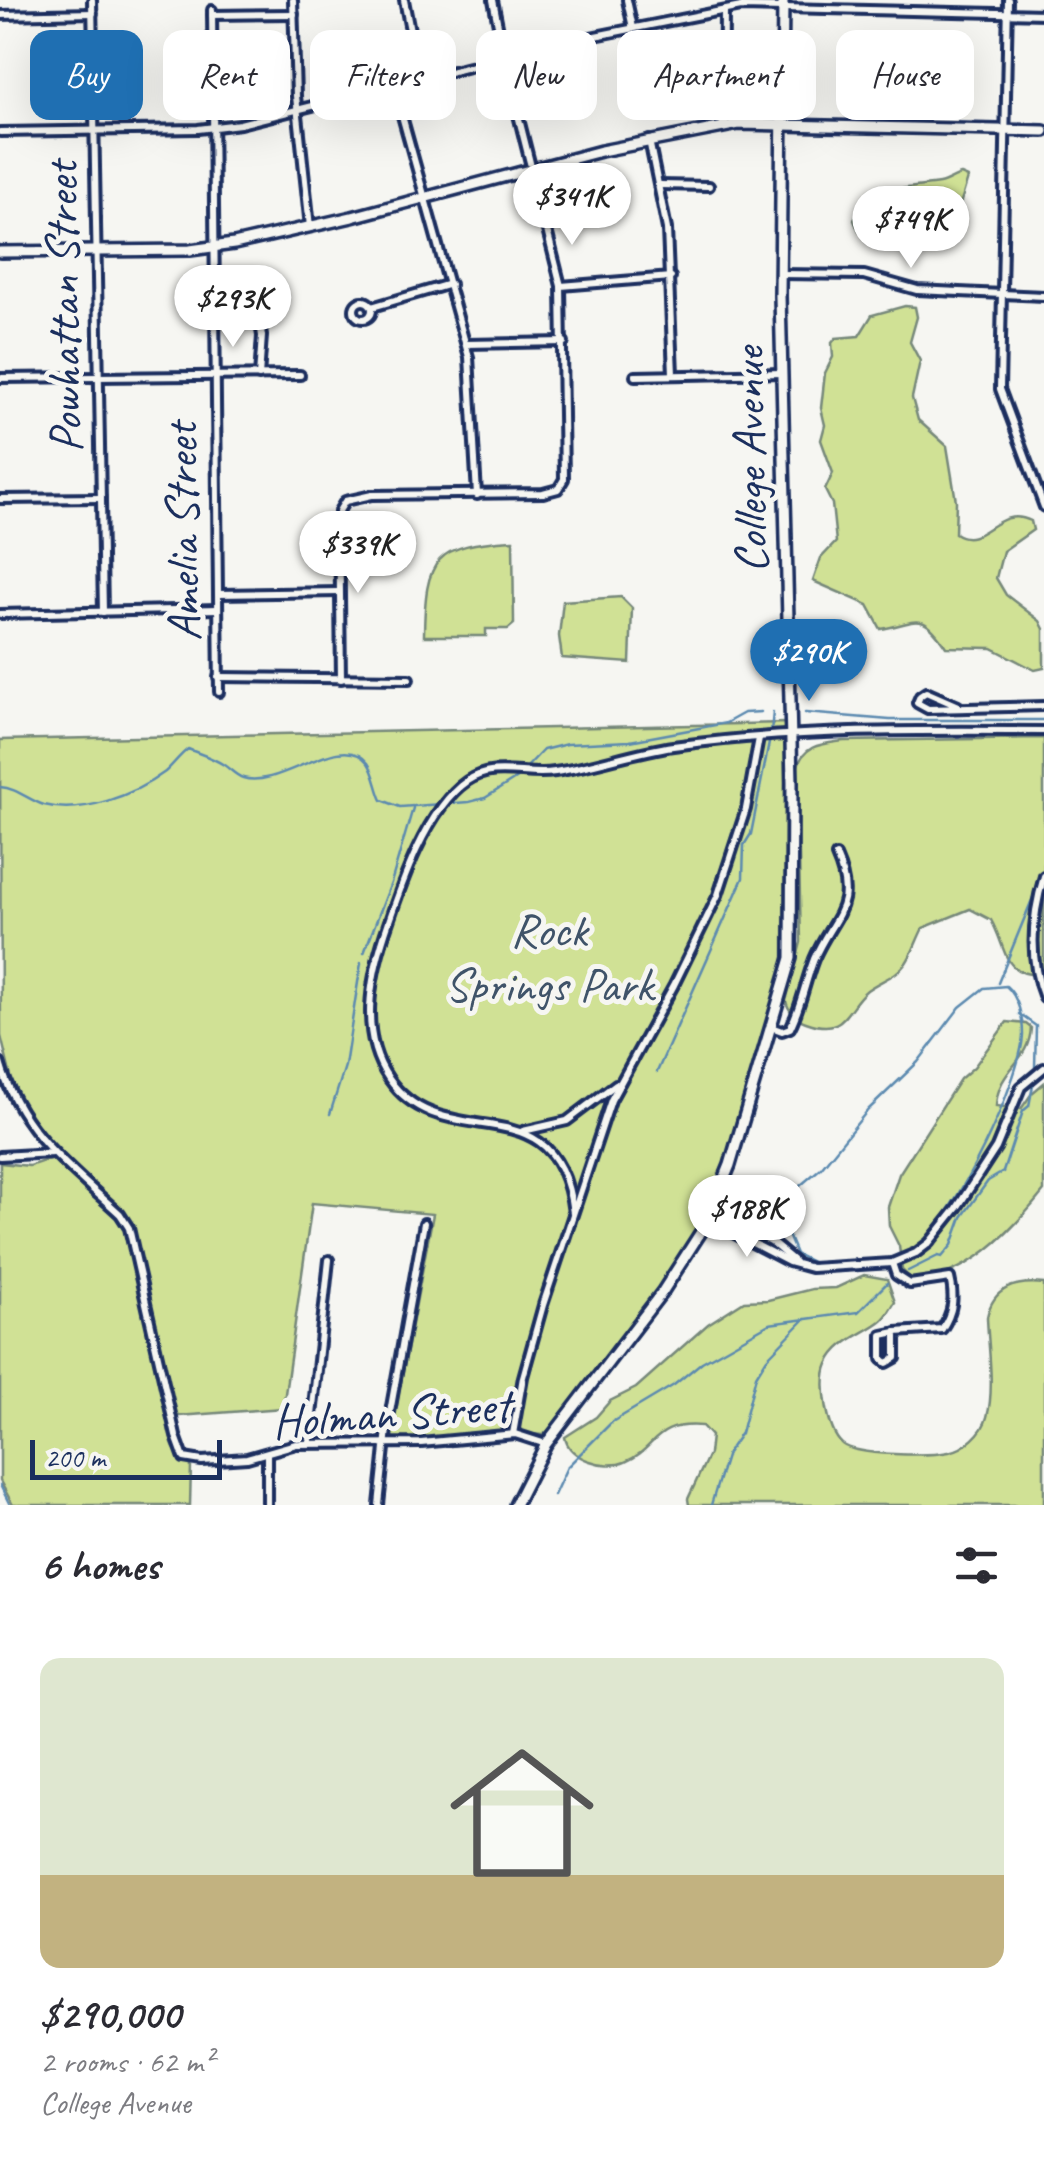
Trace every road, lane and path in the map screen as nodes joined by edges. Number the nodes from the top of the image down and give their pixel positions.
1 (92, 0) edge
2 (294, 0) edge
3 (404, 0) edge
4 (493, 0) edge
5 (627, 0) edge
6 (1008, 0) edge
7 (783, 3) edge
8 (724, 10) junction
9 (1008, 13) junction
10 (93, 14) junction
11 (294, 14) junction
12 (1044, 14) edge
13 (0, 16) edge
14 (633, 28) junction
15 (410, 30) edge
16 (499, 30) edge
17 (597, 36) edge
18 (310, 109) edge
19 (297, 112) junction
20 (403, 120) edge
21 (520, 120) edge
22 (780, 123) junction
23 (722, 126) junction
24 (211, 128) junction
25 (94, 130) junction
26 (1006, 130) junction
27 (0, 132) edge
28 (1044, 132) edge
29 (649, 140) junction
30 (532, 168) junction
31 (660, 186) junction
32 (709, 186) dead end
33 (424, 198) junction
34 (310, 228) junction
35 (214, 248) junction
36 (97, 250) junction
37 (0, 252) edge
38 (780, 274) junction
39 (671, 277) junction
40 (450, 284) junction
41 (561, 286) junction
42 (1001, 294) junction
43 (1044, 296) edge
44 (372, 307) dead end
45 (214, 314) junction
46 (564, 342) junction
47 (466, 344) junction
48 (782, 373) junction
49 (673, 374) junction
50 (300, 375) dead end
51 (100, 376) junction
52 (215, 376) junction
53 (259, 376) junction
54 (636, 376) dead end
55 (0, 378) edge
56 (1041, 491) edge
57 (477, 495) junction
58 (102, 498) junction
59 (0, 499) edge
60 (1044, 507) edge
61 (340, 592) junction
62 (219, 594) junction
63 (218, 609) junction
64 (103, 612) junction
65 (0, 614) edge
66 (218, 677) junction
67 (409, 678) dead end
68 (341, 679) junction
69 (218, 692) dead end
70 (958, 706) junction
71 (1044, 706) edge
72 (1044, 731) edge
73 (790, 737) junction
74 (759, 738) junction
75 (836, 856) dead end
76 (1044, 876) edge
77 (1044, 998) edge
78 (771, 1027) junction
79 (0, 1064) edge
80 (1044, 1068) edge
81 (618, 1083) junction
82 (522, 1131) junction
83 (54, 1153) junction
84 (0, 1156) edge
85 (573, 1213) junction
86 (711, 1215) junction
87 (424, 1223) dead end
88 (330, 1260) dead end
89 (892, 1263) junction
90 (896, 1332) junction
91 (513, 1434) junction
92 (309, 1443) junction
93 (385, 1444) junction
94 (546, 1444) junction
95 (267, 1453) junction
96 (267, 1505) edge
97 (378, 1505) edge
98 (515, 1505) edge

1 - 10 street, Powhattan Street
2 - 11 street
3 - 15 street
4 - 16 street
5 - 14 street
6 - 9 street
7 - 8 street
7 - 9 street
7 - 22 main road, College Avenue
8 - 14 street
8 - 23 street
9 - 12 street
9 - 26 street
10 - 13 street
10 - 25 street, Powhattan Street
11 - 19 street
11 - 24 street, Amelia Street
14 - 17 street
18 - 19 street
19 - 24 street
19 - 34 street
20 - 33 street
21 - 30 street
22 - 23 main road
22 - 26 main road
22 - 38 main road, College Avenue
23 - 29 main road
24 - 25 street
24 - 35 street, Amelia Street
25 - 27 street
25 - 36 street, Powhattan Street
26 - 28 main road
26 - 42 street
29 - 30 main road
29 - 31 street
30 - 33 main road
30 - 41 street
31 - 32 street
31 - 39 street
33 - 34 main road
33 - 40 street
34 - 35 main road
35 - 36 main road
35 - 45 street, Amelia Street
36 - 37 main road
36 - 51 street, Powhattan Street
38 - 42 street
38 - 48 main road, College Avenue
39 - 41 street
39 - 49 street
40 - 44 street
40 - 47 street
41 - 46 street
42 - 43 street
42 - 56 street
45 - 52 street, Amelia Street
45 - 53 street
46 - 47 street
46 - 57 street
47 - 57 street
48 - 49 street
48 - 73 main road, College Avenue
49 - 54 street
50 - 53 street
51 - 52 street
51 - 55 street
51 - 58 street, Powhattan Street
52 - 53 street
52 - 62 street, Amelia Street
56 - 60 street
57 - 61 street
58 - 59 street
58 - 64 street, Powhattan Street
61 - 62 street
61 - 68 street
62 - 63 street, Amelia Street
63 - 64 street
63 - 66 street, Amelia Street
64 - 65 street
66 - 68 street
66 - 69 street, Amelia Street
67 - 68 street
70 - 70 street
70 - 71 street
72 - 73 street
73 - 74 street
73 - 78 main road, College Avenue
74 - 81 street
74 - 82 street
75 - 78 street
76 - 77 street
78 - 86 main road, College Avenue
79 - 83 street
80 - 89 street
81 - 82 street
81 - 85 street
82 - 85 street
83 - 84 street
83 - 95 street, Holman Street
85 - 91 street
86 - 89 street
86 - 94 main road, College Avenue
87 - 93 street
88 - 92 street
89 - 90 street
90 - 90 street
91 - 93 street, Holman Street
91 - 94 street, Holman Street
92 - 93 street, Holman Street
92 - 95 street, Holman Street
93 - 97 street
94 - 98 main road, College Avenue
95 - 96 street

